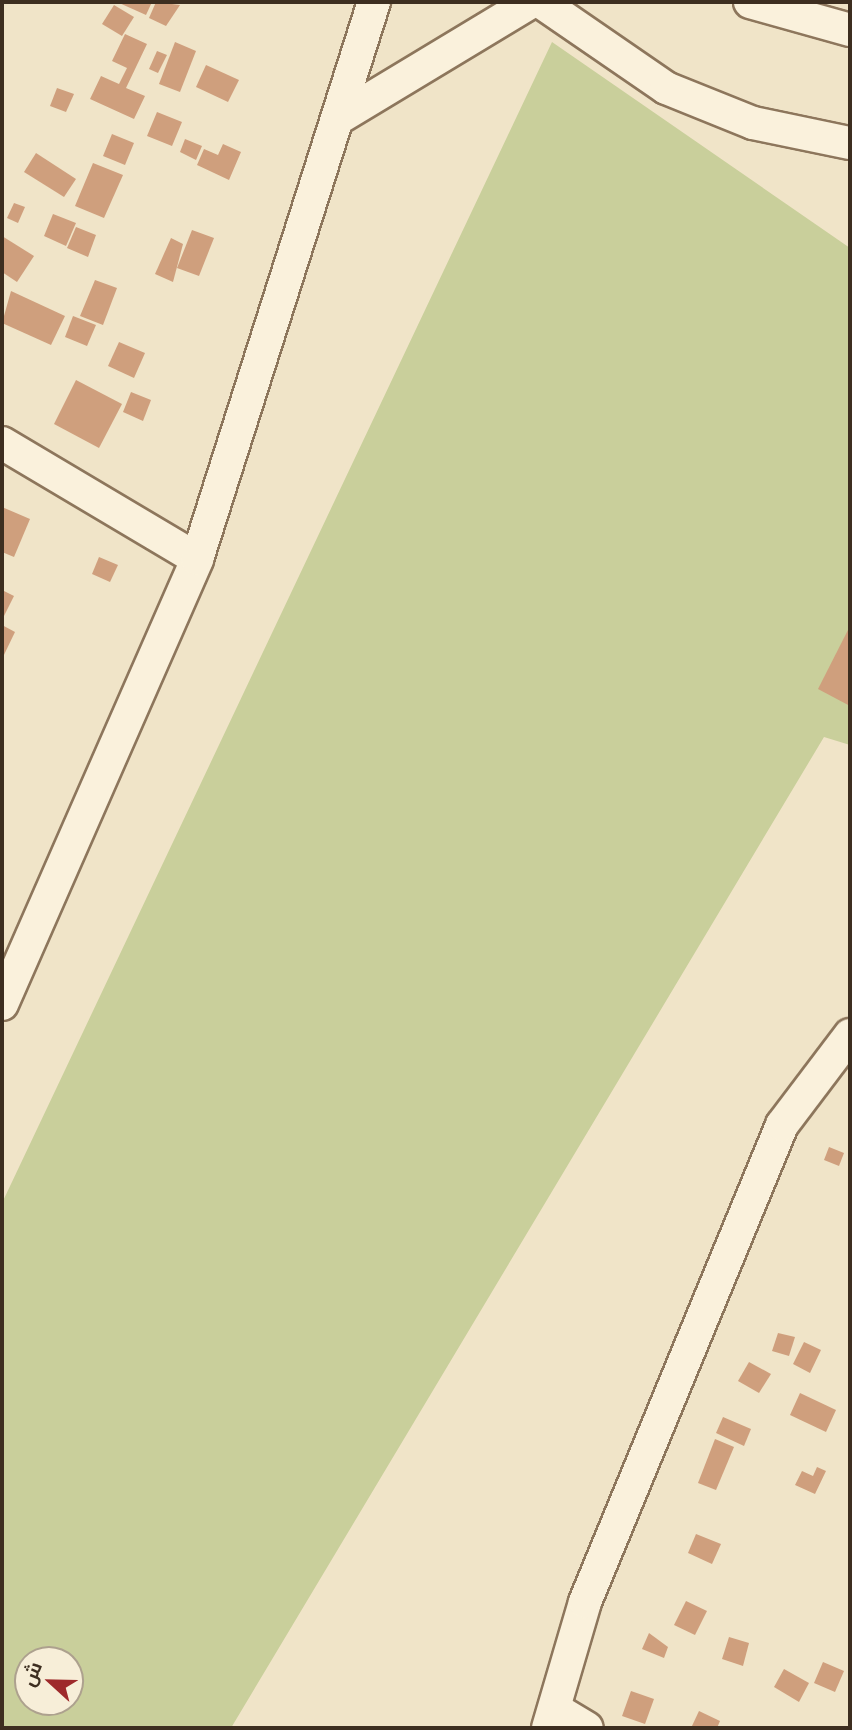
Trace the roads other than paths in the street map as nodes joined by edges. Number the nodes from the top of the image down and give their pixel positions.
1 (374, 2) edge
2 (531, 2) edge
3 (541, 2) edge
4 (750, 2) edge
5 (850, 30) edge
6 (337, 119) junction
7 (850, 143) edge
8 (2, 443) edge
9 (197, 559) junction
10 (2, 1004) edge
11 (850, 1035) edge
12 (552, 1719) edge
13 (587, 1728) edge

1 - 6 street
2 - 6 street
3 - 7 street
4 - 5 street
6 - 9 street
8 - 9 street
9 - 10 street
11 - 12 street
12 - 13 street

